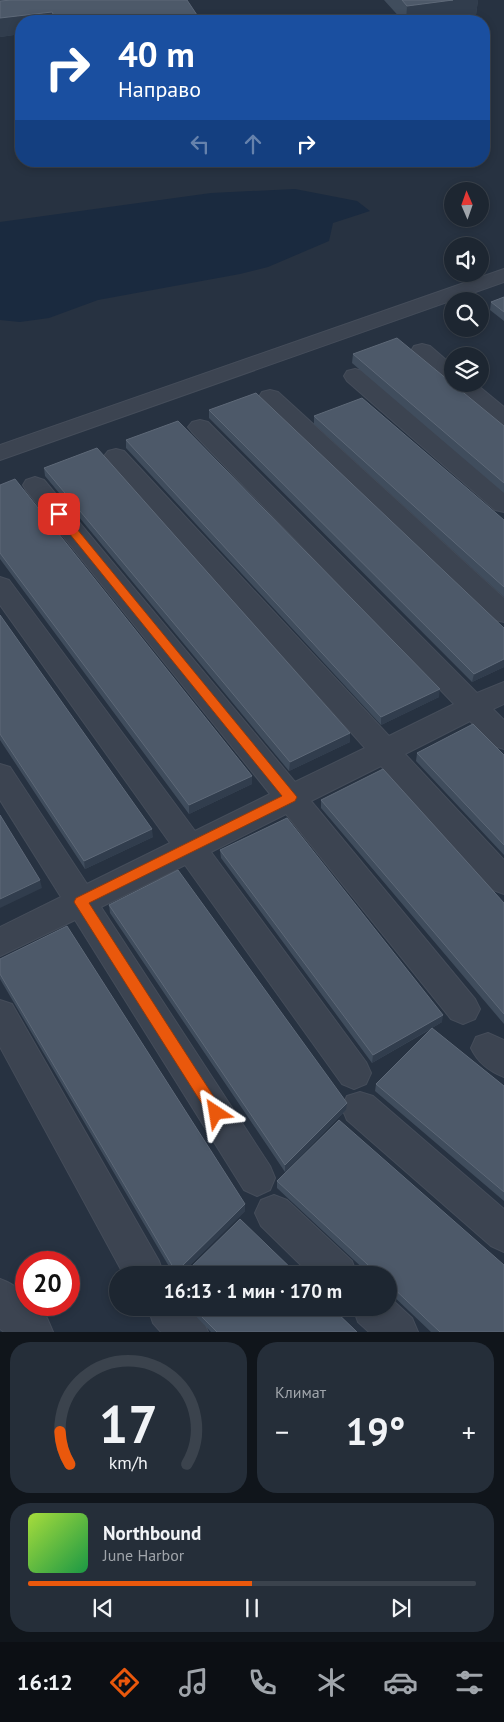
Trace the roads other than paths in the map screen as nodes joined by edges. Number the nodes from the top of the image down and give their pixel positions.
1 (504, 274) edge
2 (422, 351) dead end
3 (444, 369) edge
4 (355, 376) dead end
5 (472, 392) edge
6 (270, 397) dead end
7 (504, 418) edge
8 (200, 427) dead end
9 (0, 453) edge
10 (116, 456) dead end
11 (35, 485) dead end
12 (504, 504) edge
13 (0, 586) edge
14 (504, 612) edge
15 (504, 692) edge
16 (473, 707) junction
17 (504, 738) edge
18 (385, 750) junction
19 (0, 775) edge
20 (290, 797) junction
21 (190, 848) junction
22 (504, 881) edge
23 (81, 902) junction
24 (0, 942) edge
25 (463, 1009) dead end
26 (0, 1016) edge
27 (257, 1178) dead end
28 (274, 1213) dead end
29 (504, 1233) edge
30 (140, 1266) edge
31 (329, 1266) edge
32 (0, 1298) edge
33 (381, 1316) edge
34 (33, 1332) edge
35 (398, 1332) edge

1 - 9 lane
2 - 3 lane
4 - 12 lane
5 - 7 lane
6 - 14 lane
8 - 16 lane
10 - 18 lane
11 - 20 lane
13 - 21 lane
15 - 16 lane
16 - 17 lane
16 - 18 lane
18 - 20 lane
18 - 22 lane
19 - 23 lane
20 - 21 lane
20 - 25 lane
21 - 23 lane
21 - 29 lane
23 - 24 lane
23 - 27 lane
26 - 30 lane
28 - 31 lane
32 - 34 lane
33 - 35 lane

